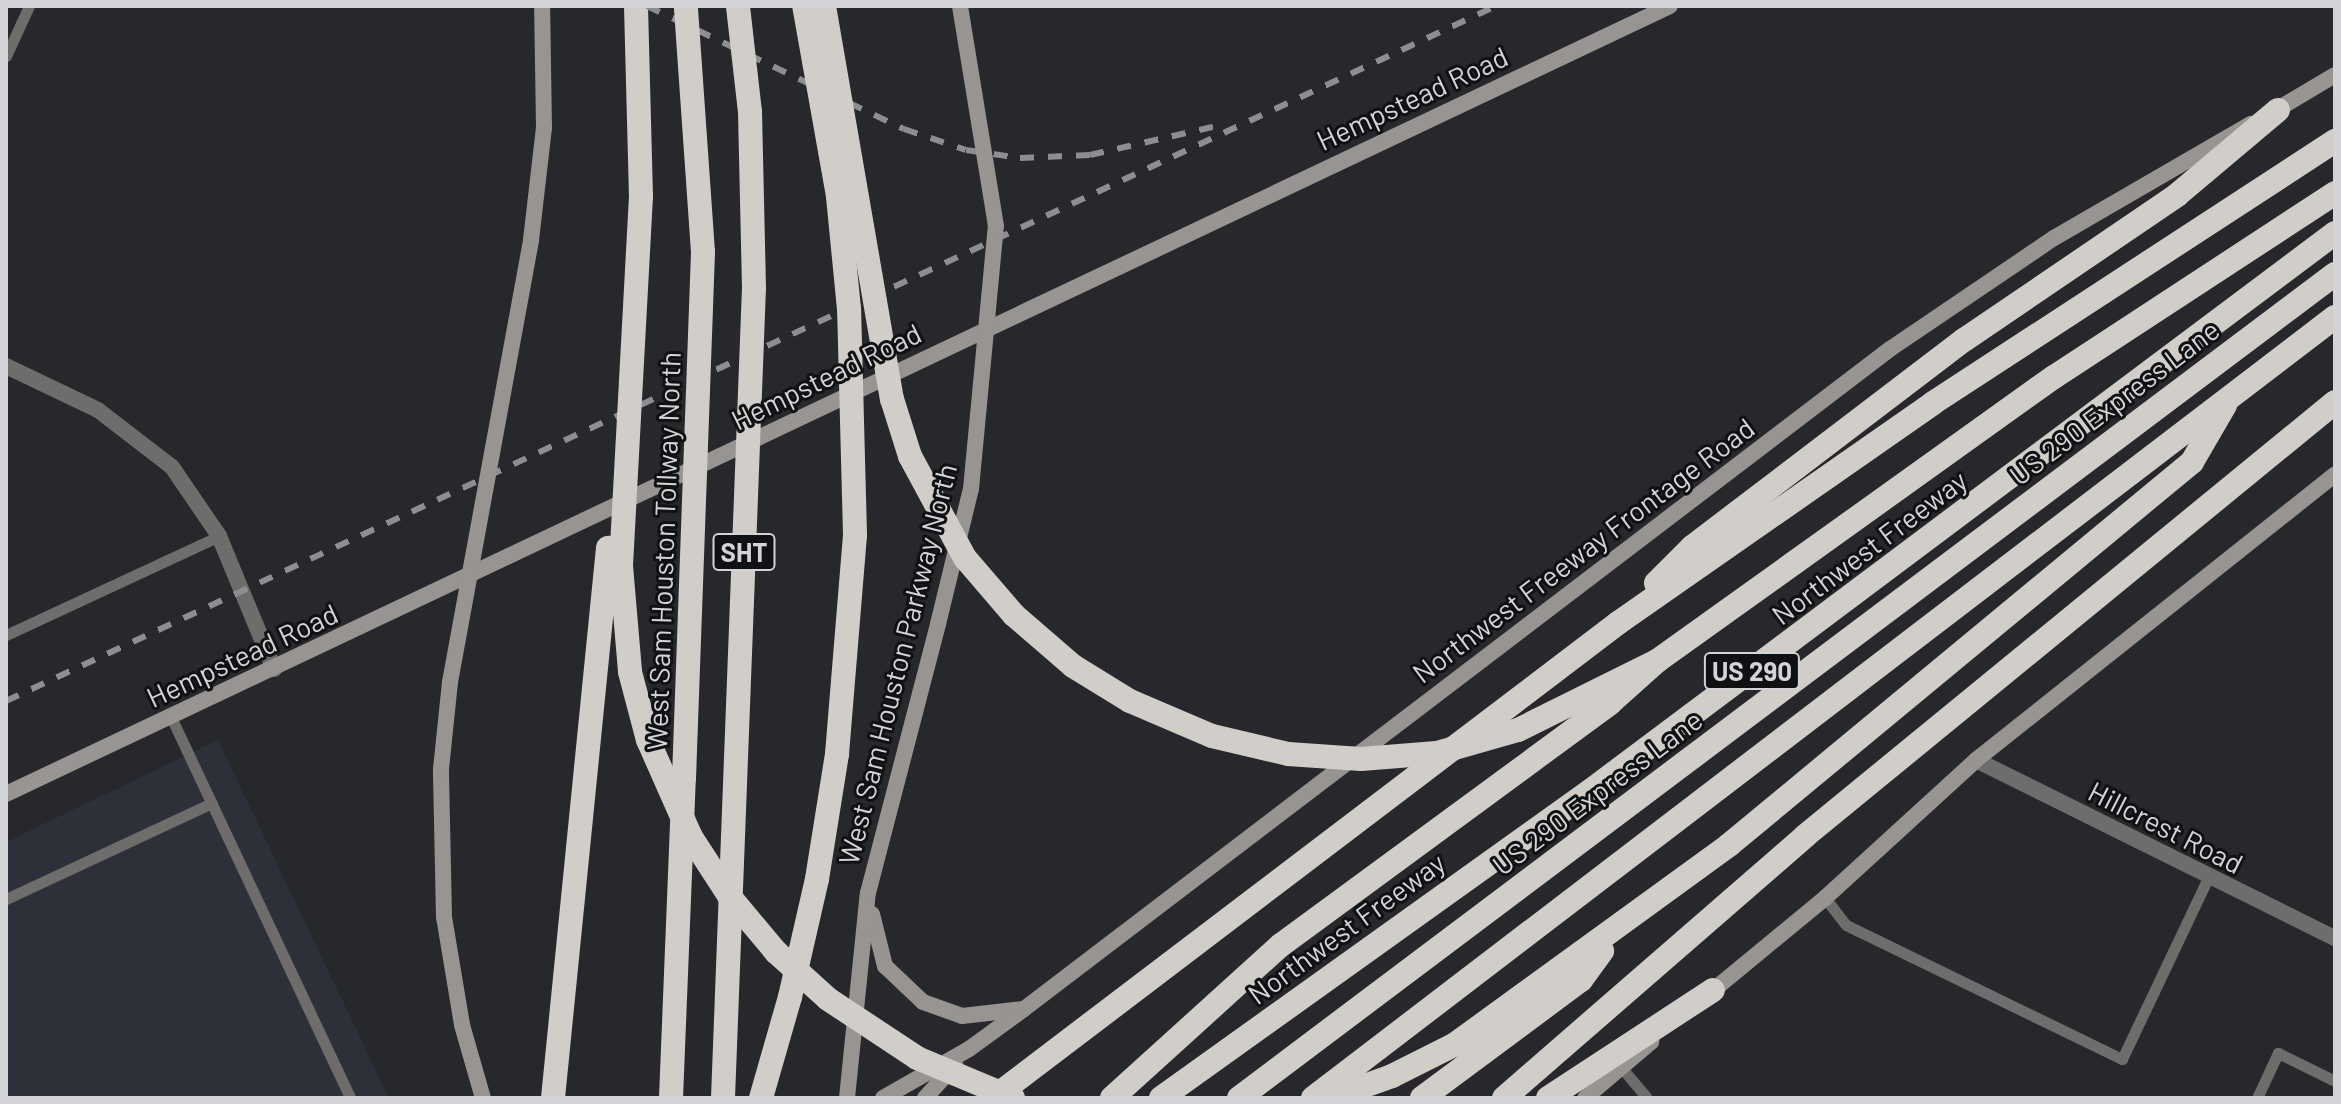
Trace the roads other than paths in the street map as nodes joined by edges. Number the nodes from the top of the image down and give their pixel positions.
1 (29, 6) edge
2 (542, 6) edge
3 (636, 6) edge
4 (686, 6) edge
5 (738, 6) edge
6 (804, 6) edge
7 (824, 6) edge
8 (960, 6) edge
9 (1670, 6) edge
10 (6, 56) edge
11 (2331, 78) edge
12 (2278, 110) junction
13 (2335, 141) edge
14 (2335, 193) edge
15 (2335, 233) edge
16 (2335, 274) edge
17 (2335, 317) edge
18 (6, 366) edge
19 (2230, 396) junction
20 (2335, 402) edge
21 (2335, 419) edge
22 (2293, 441) junction
23 (2335, 474) edge
24 (624, 496) junction
25 (219, 536) junction
26 (1618, 623) junction
27 (6, 635) edge
28 (1657, 661) junction
29 (274, 669) junction
30 (171, 717) junction
31 (1976, 760) junction
32 (6, 794) edge
33 (212, 803) junction
34 (2208, 878) junction
35 (868, 893) junction
36 (1825, 898) junction
37 (6, 899) edge
38 (1616, 931) junction
39 (2335, 938) edge
40 (1713, 990) junction
41 (1024, 1009) junction
42 (969, 1049) junction
43 (1621, 1067) junction
44 (2335, 1081) edge
45 (350, 1098) edge
46 (483, 1098) edge
47 (553, 1098) edge
48 (671, 1098) edge
49 (723, 1098) edge
50 (761, 1098) edge
51 (847, 1098) edge
52 (883, 1098) edge
53 (925, 1098) edge
54 (993, 1098) edge
55 (1013, 1098) edge
56 (1112, 1098) edge
57 (1161, 1098) edge
58 (1239, 1098) edge
59 (1313, 1098) edge
60 (1331, 1098) edge
61 (1422, 1098) edge
62 (1504, 1098) edge
63 (1548, 1098) edge
64 (1585, 1098) edge
65 (1647, 1098) edge
66 (2257, 1098) edge

1 - 10 lane
2 - 46 main road, bridge
3 - 24 highway, bridge
4 - 48 highway, West Sam Houston Tollway North / SHT, bridge
5 - 49 highway, SHT, bridge
6 - 50 highway, bridge
7 - 28 highway, bridge
8 - 35 main road, West Sam Houston Parkway North, bridge
9 - 29 main road, Hempstead Road
11 - 12 main road, Northwest Freeway Frontage Road
12 - 26 highway
12 - 41 main road, Northwest Freeway Frontage Road
13 - 26 highway
14 - 28 highway
15 - 57 highway, Northwest Freeway / US 290
16 - 58 highway, US 290 Express Lane
17 - 19 highway, US 290
18 - 25 street
19 - 38 highway
19 - 59 highway, US 290
20 - 22 highway
21 - 22 highway
22 - 62 highway
23 - 31 main road
24 - 47 highway, bridge
24 - 55 highway, bridge
25 - 27 lane
25 - 29 street
26 - 54 highway
28 - 56 highway, bridge
29 - 30 main road, Hempstead Road
30 - 32 main road, Hempstead Road
30 - 33 lane
31 - 34 street, Hillcrest Road
31 - 36 main road
33 - 37 lane
33 - 45 lane
34 - 36 lane
34 - 39 street, Hillcrest Road
35 - 41 main road
35 - 51 main road, West Sam Houston Parkway North
36 - 40 main road
38 - 60 highway
38 - 61 highway
40 - 43 main road
40 - 63 highway
41 - 42 main road, Northwest Freeway Frontage Road
42 - 52 main road, Northwest Freeway Frontage Road
42 - 53 main road
43 - 64 main road
43 - 65 lane
44 - 66 lane

